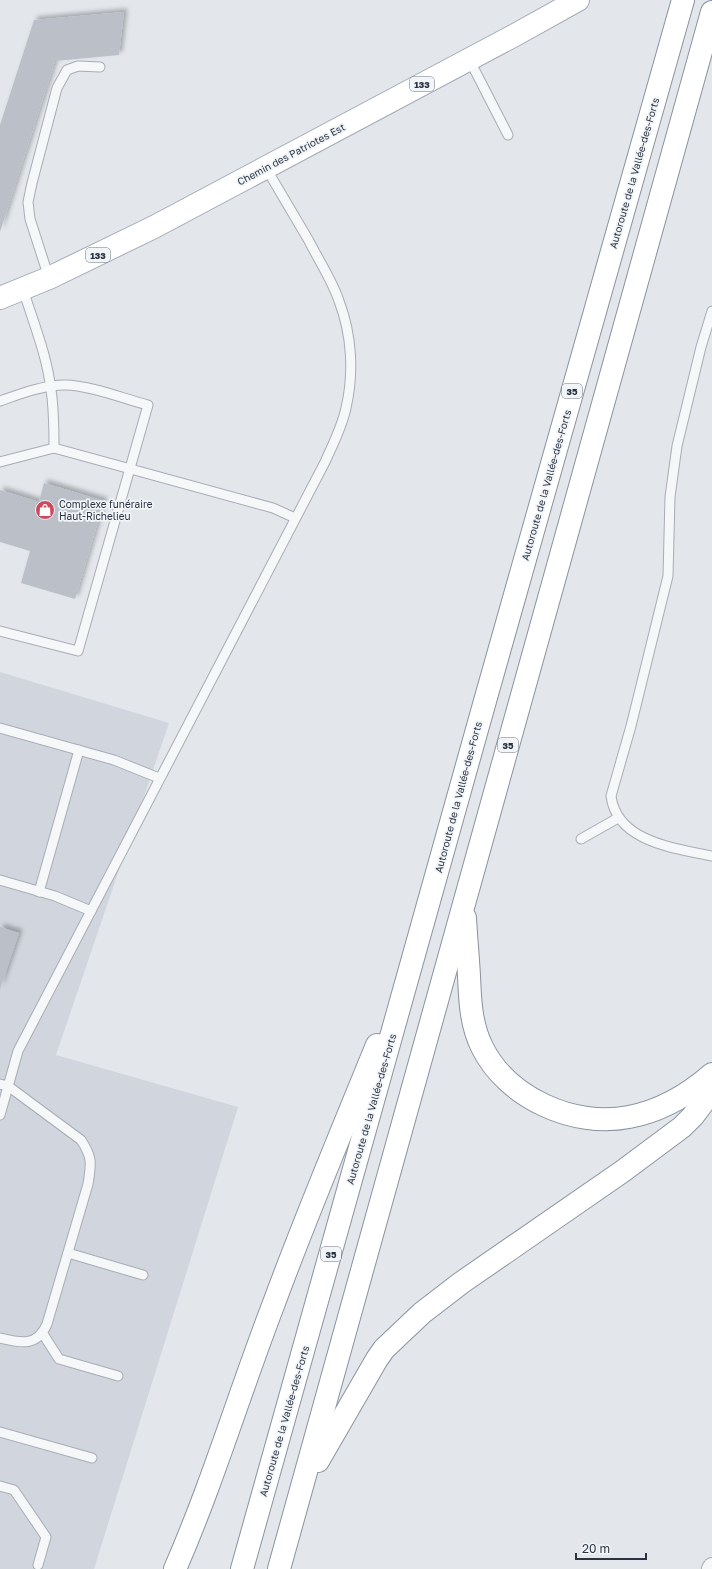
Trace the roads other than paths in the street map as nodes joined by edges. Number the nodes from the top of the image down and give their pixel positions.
1 (578, 0) edge
2 (683, 0) edge
3 (712, 12) edge
4 (469, 59) junction
5 (100, 67) dead end
6 (508, 135) dead end
7 (266, 168) junction
8 (49, 278) junction
9 (23, 289) junction
10 (0, 298) edge
11 (712, 311) edge
12 (51, 386) junction
13 (0, 401) edge
14 (54, 448) junction
15 (0, 462) edge
16 (130, 469) junction
17 (296, 518) junction
18 (0, 631) edge
19 (0, 728) edge
20 (79, 750) junction
21 (159, 778) junction
22 (618, 818) junction
23 (581, 839) dead end
24 (712, 856) edge
25 (0, 880) edge
26 (39, 892) junction
27 (464, 903) junction
28 (90, 910) junction
29 (419, 940) junction
30 (712, 1074) edge
31 (4, 1085) edge
32 (712, 1091) edge
33 (0, 1115) edge
34 (68, 1253) junction
35 (143, 1275) dead end
36 (43, 1334) junction
37 (0, 1338) edge
38 (118, 1376) dead end
39 (0, 1432) edge
40 (92, 1458) dead end
41 (0, 1486) edge
42 (302, 1488) junction
43 (38, 1565) dead end
44 (175, 1569) edge
45 (242, 1569) edge
46 (279, 1569) edge

1 - 4 main road, Chemin des Patriotes Est / 133
2 - 29 main road, Autoroute de la Vallée-des-Forts / 35
3 - 27 main road, 35
4 - 6 lane
4 - 7 main road, Chemin des Patriotes Est / 133
5 - 8 lane
7 - 8 main road, Chemin des Patriotes Est / 133
7 - 17 lane
8 - 9 main road, Chemin des Patriotes Est / 133
9 - 10 main road, Chemin des Patriotes Est / 133
9 - 12 lane
11 - 22 lane
12 - 13 lane
12 - 14 lane
12 - 16 lane
14 - 15 lane
14 - 16 lane
16 - 17 lane
16 - 18 lane
17 - 21 lane
19 - 20 lane
20 - 21 lane
20 - 26 lane
21 - 28 lane
22 - 23 lane
22 - 24 lane
25 - 26 lane
26 - 28 lane
27 - 30 main road
27 - 42 main road, 35
28 - 31 lane
29 - 44 main road
29 - 45 main road, Autoroute de la Vallée-des-Forts / 35
31 - 33 lane
31 - 34 lane
32 - 42 main road
34 - 35 lane
34 - 36 lane
36 - 37 lane
36 - 38 lane
39 - 40 lane
41 - 43 lane
42 - 46 main road, 35

